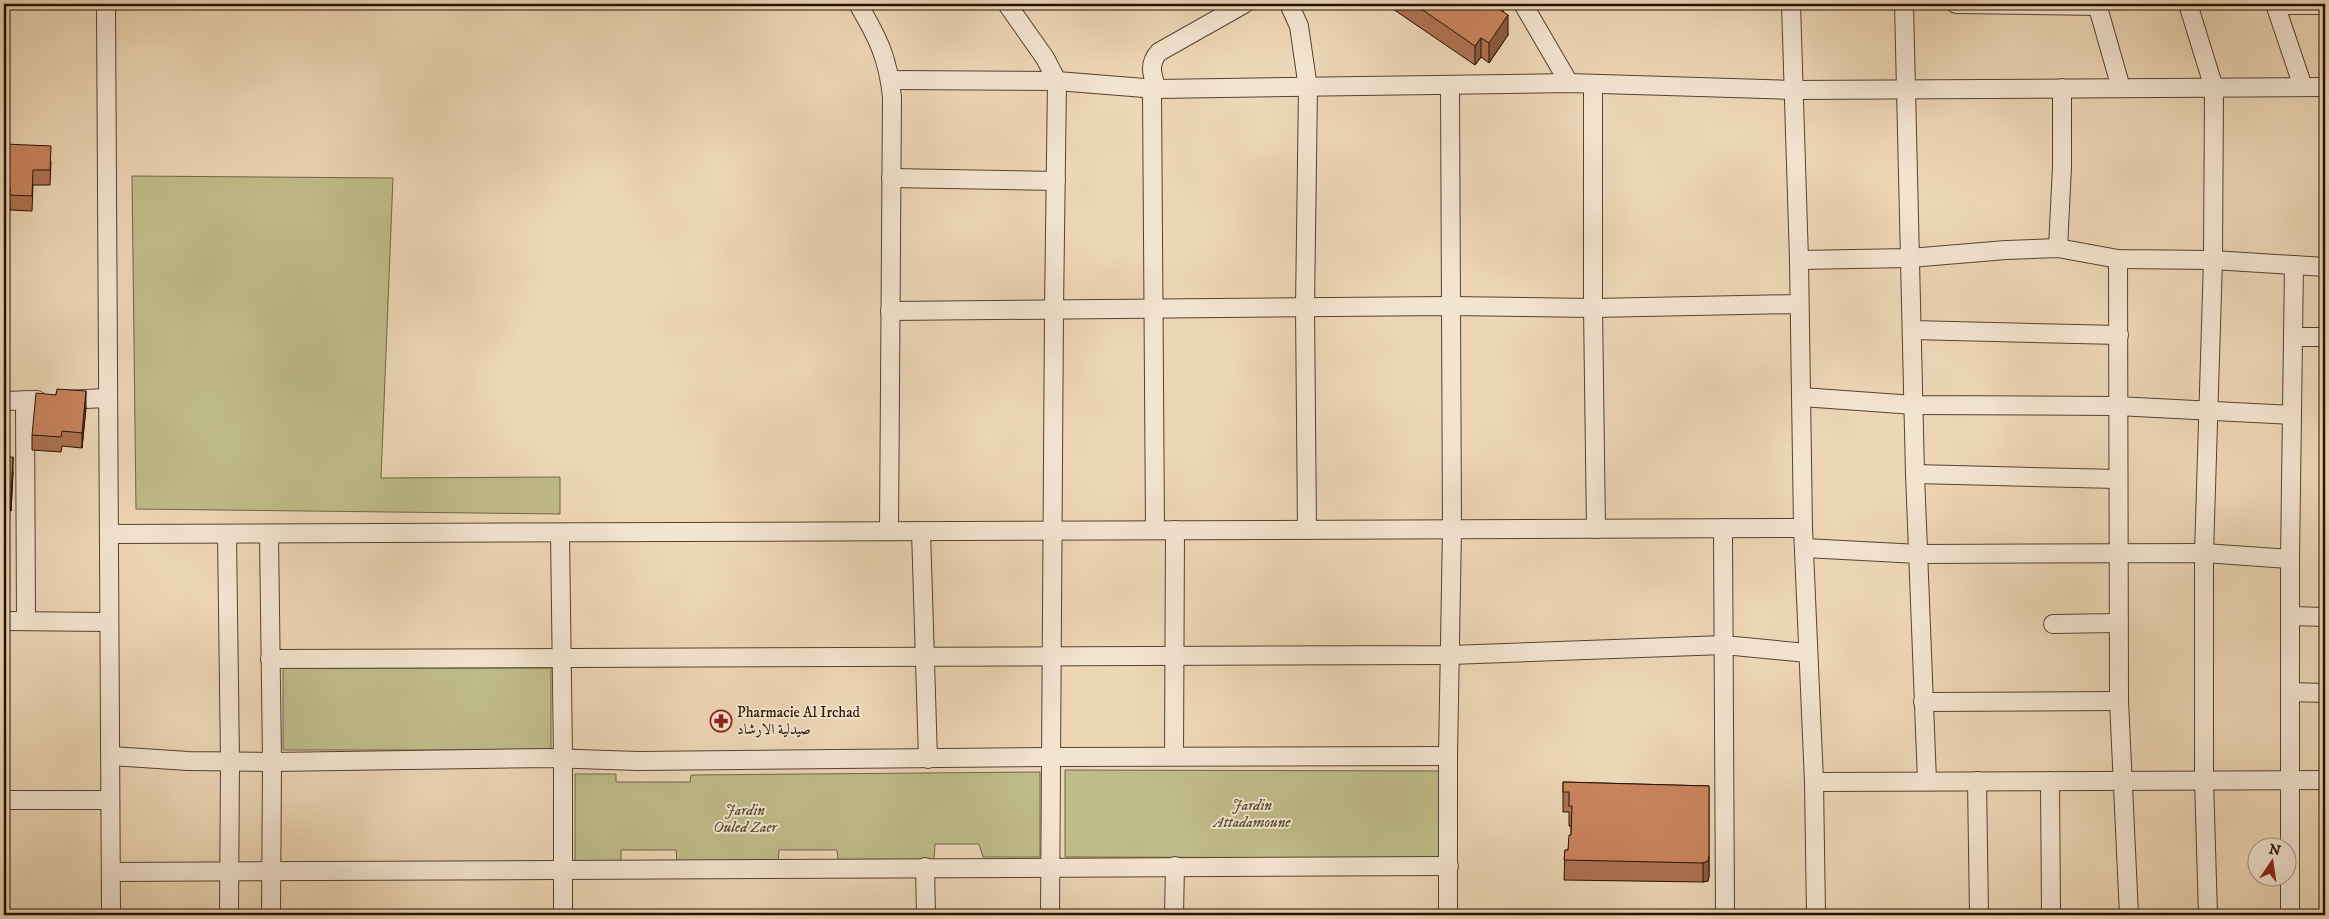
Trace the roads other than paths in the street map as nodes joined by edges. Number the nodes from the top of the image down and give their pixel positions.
1 (106, 4) edge
2 (858, 4) edge
3 (1007, 4) edge
4 (1244, 4) edge
5 (1289, 4) edge
6 (1523, 4) edge
7 (1790, 4) edge
8 (1904, 4) edge
9 (1956, 4) edge
10 (2188, 4) edge
11 (2276, 4) edge
12 (2097, 5) edge
13 (2325, 5) edge
14 (890, 80) junction
15 (1057, 81) junction
16 (1569, 83) junction
17 (1593, 84) junction
18 (1450, 86) junction
19 (2303, 87) junction
20 (2325, 87) edge
21 (1308, 88) junction
22 (2062, 88) junction
23 (2121, 88) junction
24 (2214, 88) junction
25 (1154, 89) junction
26 (1905, 89) junction
27 (1793, 90) junction
28 (891, 178) junction
29 (1056, 181) junction
30 (2058, 248) junction
31 (1910, 258) junction
32 (2118, 259) junction
33 (1799, 260) junction
34 (2213, 260) junction
35 (2294, 265) junction
36 (2325, 266) edge
37 (1799, 304) junction
38 (1450, 306) junction
39 (1305, 307) junction
40 (1593, 308) junction
41 (1153, 309) junction
42 (1054, 310) junction
43 (890, 311) junction
44 (1912, 330) junction
45 (2119, 335) junction
46 (2294, 337) junction
47 (2325, 337) edge
48 (1802, 397) junction
49 (107, 398) junction
50 (25, 400) junction
51 (4, 401) edge
52 (1914, 404) junction
53 (2117, 406) junction
54 (2208, 411) junction
55 (2292, 415) junction
56 (1915, 474) junction
57 (2117, 479) junction
58 (1723, 528) junction
59 (1803, 528) junction
60 (1452, 529) junction
61 (1596, 529) junction
62 (1155, 530) junction
63 (1175, 530) junction
64 (1307, 530) junction
65 (889, 531) junction
66 (921, 531) junction
67 (1052, 531) junction
68 (560, 533) junction
69 (109, 534) junction
70 (226, 534) junction
71 (269, 534) junction
72 (1805, 548) junction
73 (2204, 553) junction
74 (1919, 554) junction
75 (2119, 555) junction
76 (2290, 558) junction
77 (2290, 616) junction
78 (2325, 617) edge
79 (4, 621) edge
80 (26, 621) junction
81 (109, 622) junction
82 (2118, 623) junction
83 (2053, 624) dead end
84 (1724, 645) junction
85 (1807, 653) junction
86 (1450, 655) junction
87 (1051, 656) junction
88 (1175, 656) junction
89 (926, 657) junction
90 (562, 658) junction
91 (270, 659) junction
92 (2290, 692) junction
93 (2325, 693) edge
94 (1924, 702) junction
95 (2118, 702) junction
96 (111, 756) junction
97 (1051, 756) junction
98 (1174, 756) junction
99 (1448, 756) junction
100 (563, 758) junction
101 (928, 759) junction
102 (230, 761) junction
103 (272, 762) junction
104 (2122, 780) junction
105 (2204, 780) junction
106 (2290, 780) junction
107 (2325, 780) edge
108 (1928, 781) junction
109 (1977, 781) junction
110 (2050, 781) junction
111 (1814, 782) junction
112 (4, 800) edge
113 (110, 800) junction
114 (1051, 866) junction
115 (1175, 866) junction
116 (1448, 866) junction
117 (925, 867) junction
118 (228, 870) junction
119 (272, 870) junction
120 (562, 870) junction
121 (111, 872) junction
122 (111, 915) edge
123 (229, 915) edge
124 (271, 915) edge
125 (563, 915) edge
126 (926, 915) edge
127 (1050, 915) edge
128 (1174, 915) edge
129 (1448, 915) edge
130 (1725, 915) edge
131 (1816, 915) edge
132 (1979, 915) edge
133 (2051, 915) edge
134 (2129, 915) edge
135 (2208, 915) edge
136 (2290, 915) edge

1 - 49 street
2 - 14 street
3 - 15 street
4 - 25 street
5 - 21 street
6 - 16 street
7 - 27 street
8 - 26 street
9 - 12 street
10 - 24 street
11 - 13 street
11 - 19 street
12 - 23 street
14 - 15 street
14 - 28 street
15 - 25 street
15 - 29 street
16 - 17 street
16 - 18 street
17 - 27 street
17 - 40 street
18 - 21 street
18 - 38 street
19 - 20 street
19 - 24 street
21 - 25 street
21 - 39 street
22 - 23 street
22 - 26 street
22 - 30 street
23 - 24 street
24 - 34 street
25 - 41 street
26 - 27 street
26 - 31 street
27 - 33 street
28 - 29 street
28 - 43 street
29 - 42 street
30 - 31 street
30 - 32 street
31 - 33 street
31 - 44 street
32 - 34 street
32 - 45 street
33 - 37 street
34 - 35 street
34 - 54 street
35 - 36 street
35 - 46 street
37 - 40 street
37 - 48 street
38 - 39 street
38 - 40 street
38 - 60 street
39 - 41 street
39 - 64 street
40 - 61 street
41 - 42 street
41 - 62 street
42 - 43 street
42 - 67 street
43 - 65 street
44 - 45 street
44 - 52 street
45 - 53 street
46 - 47 street
46 - 55 street
48 - 52 street
48 - 59 street
49 - 50 street
49 - 69 street
50 - 51 street
50 - 80 street
52 - 53 street
52 - 56 street
53 - 54 street
53 - 57 street
54 - 55 street
54 - 73 street
55 - 76 street
56 - 57 street
56 - 74 street
57 - 75 street
58 - 59 street
58 - 61 street
58 - 84 street
59 - 72 street
60 - 61 street
60 - 64 street
60 - 86 street
62 - 63 street
62 - 67 street
63 - 64 street
63 - 88 street
65 - 66 street
65 - 68 street
66 - 67 street
66 - 89 street
67 - 87 street
68 - 71 street
68 - 90 street
69 - 70 street
69 - 81 street
70 - 71 street
70 - 102 street
71 - 91 street
72 - 74 street
72 - 85 street
73 - 75 street
73 - 76 street
73 - 105 street
74 - 75 street
74 - 94 street
75 - 82 street
76 - 77 street
77 - 78 street
77 - 92 street
79 - 80 street
80 - 81 street
81 - 96 street
82 - 83 street
82 - 95 street
84 - 85 street
84 - 86 street
84 - 130 street
85 - 111 street
86 - 88 street
86 - 99 street
87 - 88 street
87 - 89 street
87 - 97 street
88 - 98 street
89 - 90 street
89 - 101 street
90 - 91 street
90 - 100 street
91 - 103 street
92 - 93 street
92 - 106 street
94 - 95 street
94 - 108 street
95 - 104 street
96 - 102 street
96 - 113 street
97 - 98 street
97 - 101 street
97 - 114 street
98 - 99 street
99 - 116 street
100 - 101 street
100 - 103 street
100 - 120 street
102 - 103 street
102 - 118 street
103 - 119 street
104 - 105 street
104 - 110 street
104 - 134 street
105 - 106 street
105 - 135 street
106 - 107 street
106 - 136 street
108 - 109 street
108 - 111 street
109 - 110 street
109 - 132 street
110 - 133 street
111 - 131 street
112 - 113 street
113 - 121 street
114 - 115 street
114 - 117 street
114 - 127 street
115 - 116 street
115 - 128 street
116 - 129 street
117 - 120 street
117 - 126 street
118 - 119 street
118 - 121 street
118 - 123 street
119 - 120 street
119 - 124 street
120 - 125 street
121 - 122 street

